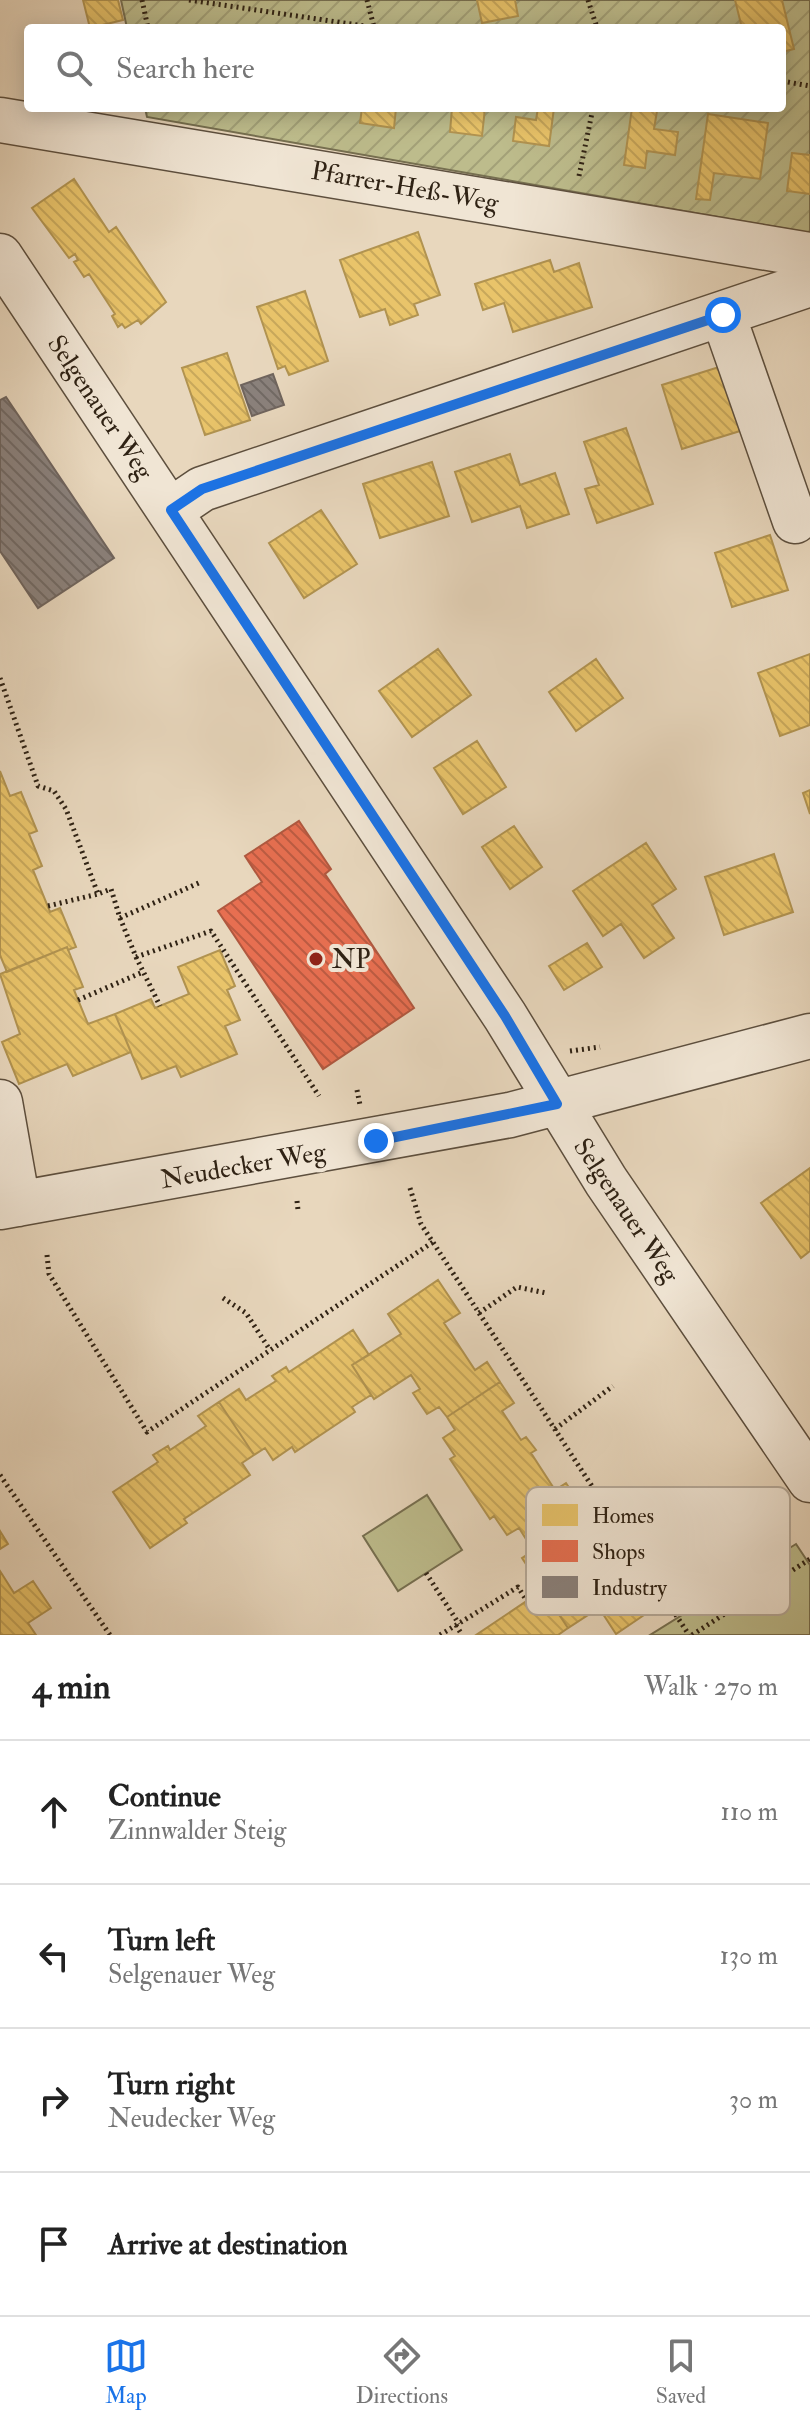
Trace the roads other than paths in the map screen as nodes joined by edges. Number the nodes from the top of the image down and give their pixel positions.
1 (0, 120) edge
2 (810, 255) edge
3 (0, 256) edge
4 (810, 284) edge
5 (723, 315) junction
6 (171, 510) junction
7 (795, 521) dead end
8 (810, 1036) edge
9 (0, 1102) edge
10 (557, 1104) junction
11 (9, 1205) edge
12 (810, 1480) edge

1 - 2 street, Pfarrer-Heß-Weg
3 - 6 street, Selgenauer Weg
4 - 5 street
5 - 6 street
5 - 7 street
6 - 10 street, Selgenauer Weg
8 - 10 street, Neudecker Weg
9 - 11 street
10 - 11 street, Neudecker Weg
10 - 12 street, Selgenauer Weg

